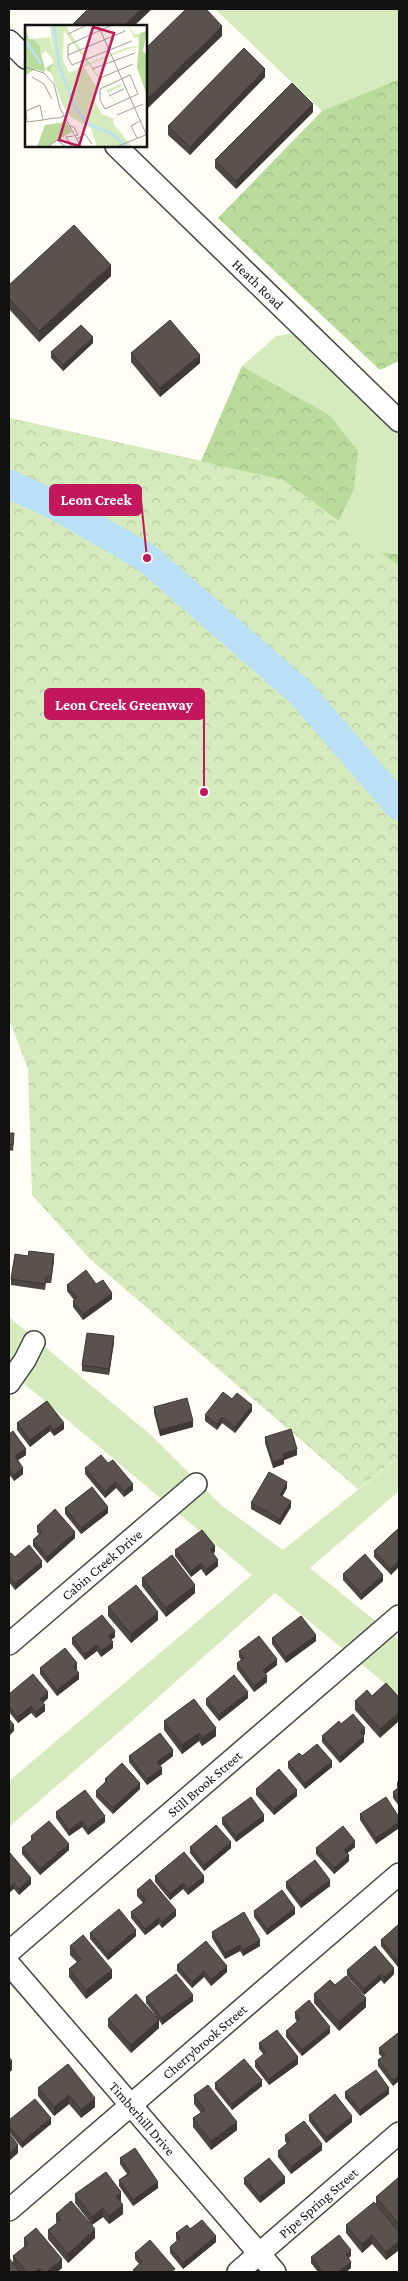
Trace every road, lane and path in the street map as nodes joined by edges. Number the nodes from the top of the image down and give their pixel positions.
1 (9, 41) edge
2 (25, 57) edge
3 (118, 148) edge
4 (399, 421) edge
5 (34, 1342) dead end
6 (9, 1383) edge
7 (196, 1484) dead end
8 (399, 1616) edge
9 (9, 1644) edge
10 (399, 1874) edge
11 (9, 1952) edge
12 (9, 1964) edge
13 (130, 2106) junction
14 (399, 2133) edge
15 (9, 2210) edge
16 (259, 2254) junction
17 (238, 2272) edge
18 (275, 2272) edge

1 - 2 street
3 - 4 street, Heath Road
5 - 6 street
7 - 9 street, Cabin Creek Drive
8 - 11 street, Still Brook Street
10 - 13 street, Cherrybrook Street
12 - 13 street, Timberhill Drive
13 - 15 street, Cherrybrook Street
13 - 16 street, Timberhill Drive
14 - 16 street, Pipe Spring Street
16 - 17 street, Pipe Spring Street
16 - 18 street, Timberhill Drive

